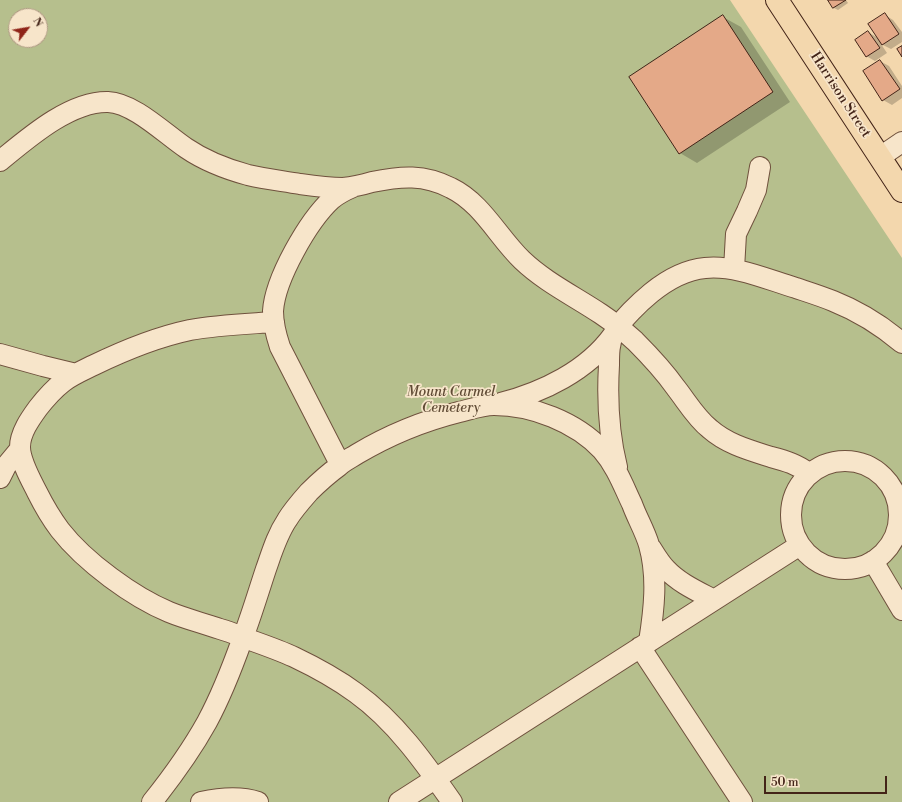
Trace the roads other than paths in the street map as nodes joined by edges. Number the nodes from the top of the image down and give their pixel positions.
1 (777, 0) edge
2 (902, 142) edge
3 (880, 157) junction
4 (0, 161) edge
5 (760, 167) dead end
6 (353, 187) junction
7 (902, 191) edge
8 (734, 269) junction
9 (274, 322) junction
10 (616, 330) junction
11 (902, 343) edge
12 (0, 354) edge
13 (76, 374) junction
14 (492, 405) junction
15 (20, 449) junction
16 (340, 464) junction
17 (810, 474) junction
18 (619, 475) junction
19 (0, 478) edge
20 (896, 482) edge
21 (648, 543) junction
22 (800, 545) junction
23 (873, 561) junction
24 (714, 600) junction
25 (902, 610) edge
26 (243, 638) junction
27 (645, 645) junction
28 (436, 779) junction
29 (152, 802) edge
30 (201, 802) edge
31 (258, 802) edge
32 (400, 802) edge
33 (452, 802) edge
34 (742, 802) edge

1 - 3 main road, Harrison Street
2 - 3 street
3 - 7 main road, Harrison Street
4 - 6 street
5 - 8 street
6 - 9 street
6 - 10 street
8 - 10 street
8 - 11 street
9 - 13 street
9 - 16 street
10 - 14 street
10 - 17 street
10 - 18 street
12 - 13 street
13 - 15 street
14 - 16 street
14 - 18 street
15 - 19 street
15 - 26 street
16 - 26 street
17 - 20 street
17 - 22 street
18 - 21 street
20 - 23 street
21 - 24 street
21 - 27 street
22 - 23 street
22 - 24 street
23 - 25 street
24 - 27 street
26 - 28 street
26 - 29 street
27 - 28 street
27 - 34 street
28 - 32 street
28 - 33 street
30 - 31 street

